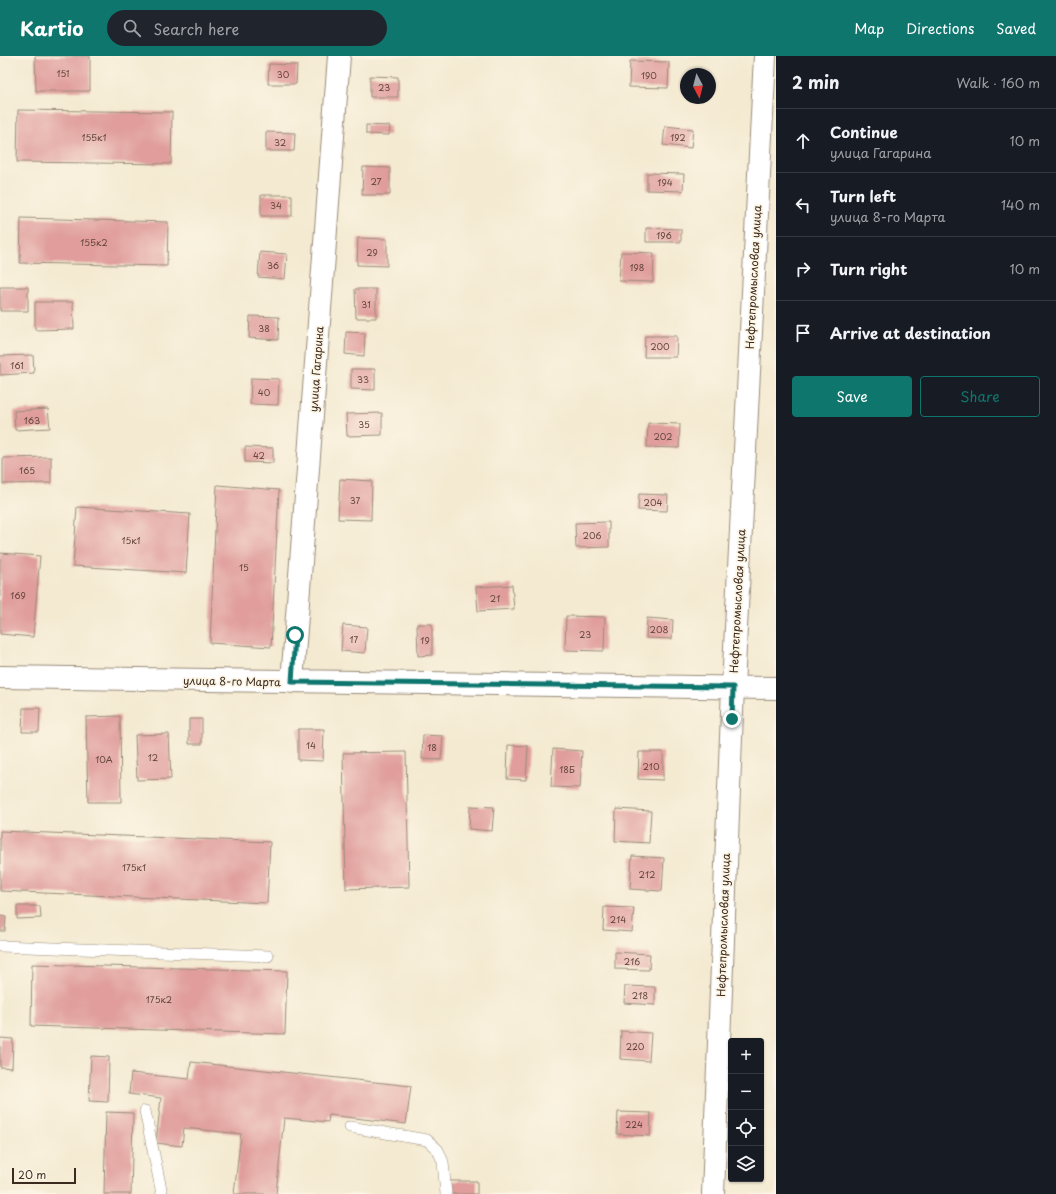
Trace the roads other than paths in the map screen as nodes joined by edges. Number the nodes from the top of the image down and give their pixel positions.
1 (339, 56) edge
2 (765, 56) edge
3 (0, 677) edge
4 (292, 682) junction
5 (733, 687) junction
6 (776, 688) edge
7 (0, 946) edge
8 (268, 956) dead end
9 (145, 1111) dead end
10 (350, 1127) dead end
11 (162, 1194) edge
12 (446, 1194) edge
13 (713, 1194) edge

1 - 4 street, улица Гагарина
2 - 5 street, Нефтепромысловая улица
3 - 4 street, улица 8-го Марта
4 - 5 street, улица 8-го Марта
5 - 6 street, улица 8-го Марта
5 - 13 street, Нефтепромысловая улица
7 - 8 lane
9 - 11 lane
10 - 12 lane

